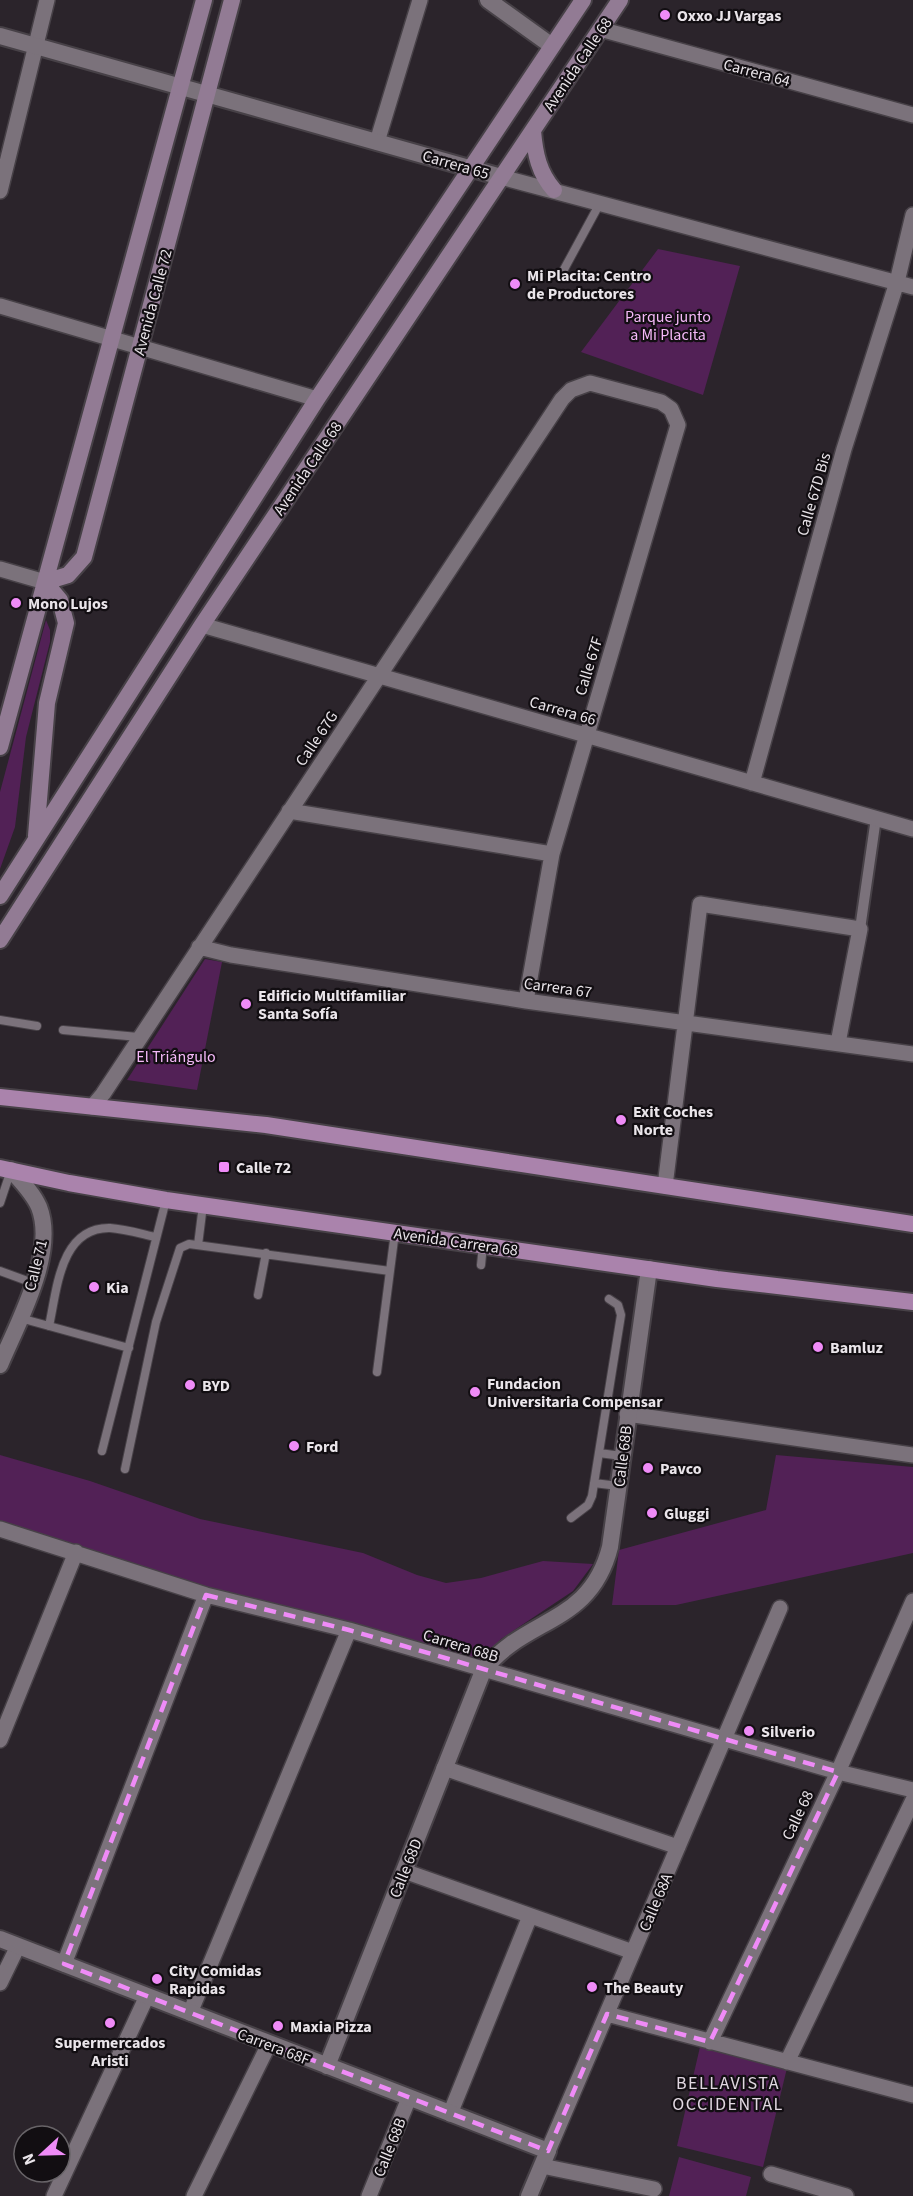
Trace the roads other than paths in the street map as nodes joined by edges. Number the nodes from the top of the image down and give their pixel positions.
1 (47, 0) edge
2 (204, 0) edge
3 (232, 0) edge
4 (420, 0) edge
5 (488, 0) edge
6 (583, 0) edge
7 (620, 0) edge
8 (600, 29) junction
9 (0, 36) edge
10 (35, 46) junction
11 (552, 46) junction
12 (180, 87) junction
13 (207, 94) junction
14 (913, 115) edge
15 (533, 131) junction
16 (377, 142) junction
17 (470, 168) junction
18 (501, 177) junction
19 (554, 190) junction
20 (0, 191) edge
21 (600, 202) junction
22 (913, 216) edge
23 (562, 273) dead end
24 (897, 282) junction
25 (913, 287) edge
26 (0, 306) edge
27 (111, 337) junction
28 (141, 346) junction
29 (571, 390) joint
30 (317, 399) junction
31 (0, 569) edge
32 (45, 582) junction
33 (202, 625) junction
34 (379, 676) junction
35 (585, 735) junction
36 (0, 747) edge
37 (752, 783) junction
38 (289, 811) junction
39 (876, 818) junction
40 (913, 829) edge
41 (36, 839) junction
42 (552, 854) junction
43 (0, 896) edge
44 (860, 929) junction
45 (0, 940) edge
46 (198, 947) junction
47 (526, 1001) junction
48 (0, 1020) edge
49 (685, 1024) junction
50 (37, 1026) dead end
51 (63, 1030) dead end
52 (138, 1037) junction
53 (838, 1043) junction
54 (913, 1054) edge
55 (0, 1097) edge
56 (92, 1107) junction
57 (5, 1169) edge
58 (664, 1186) junction
59 (166, 1200) junction
60 (0, 1203) edge
61 (203, 1205) junction
62 (913, 1224) edge
63 (395, 1232) junction
64 (156, 1237) junction
65 (198, 1245) junction
66 (483, 1245) junction
67 (266, 1253) junction
68 (481, 1265) dead end
69 (649, 1269) junction
70 (0, 1271) edge
71 (390, 1271) junction
72 (33, 1283) junction
73 (258, 1295) dead end
74 (609, 1299) dead end
75 (913, 1302) edge
76 (19, 1318) junction
77 (49, 1326) junction
78 (129, 1348) junction
79 (0, 1365) edge
80 (377, 1372) dead end
81 (627, 1414) junction
82 (102, 1451) dead end
83 (599, 1453) junction
84 (913, 1455) edge
85 (622, 1456) junction
86 (125, 1469) dead end
87 (594, 1483) junction
88 (618, 1486) junction
89 (571, 1518) dead end
90 (0, 1529) edge
91 (76, 1552) junction
92 (206, 1595) junction
93 (913, 1601) edge
94 (780, 1608) dead end
95 (349, 1630) junction
96 (483, 1671) junction
97 (725, 1738) junction
98 (0, 1740) edge
99 (444, 1768) junction
100 (838, 1772) junction
101 (913, 1790) edge
102 (913, 1800) edge
103 (678, 1847) junction
104 (404, 1871) junction
105 (530, 1916) junction
106 (0, 1939) edge
107 (18, 1946) junction
108 (633, 1952) junction
109 (64, 1964) junction
110 (0, 1983) edge
111 (147, 1996) junction
112 (190, 2013) junction
113 (607, 2014) junction
114 (710, 2042) junction
115 (269, 2044) junction
116 (786, 2062) junction
117 (327, 2066) junction
118 (913, 2095) edge
119 (409, 2098) junction
120 (450, 2114) junction
121 (545, 2159) junction
122 (771, 2174) dead end
123 (654, 2189) dead end
124 (54, 2196) edge
125 (194, 2196) edge
126 (369, 2196) edge
127 (529, 2196) edge
128 (846, 2196) edge

1 - 10 street
2 - 12 main road, Avenida Calle 72
3 - 13 main road, Avenida Calle 72
4 - 16 street
5 - 11 street
6 - 11 main road, Avenida Calle 68
7 - 8 main road, Avenida Calle 68
8 - 14 street, Carrera 64
8 - 15 main road, Avenida Calle 68
9 - 10 street, Carrera 65
10 - 12 street, Carrera 65
10 - 20 street
11 - 17 main road, Avenida Calle 68
12 - 13 street, Carrera 65
12 - 27 main road, Avenida Calle 72
13 - 16 street, Carrera 65
13 - 28 main road, Avenida Calle 72
15 - 18 main road, Avenida Calle 68
15 - 19 main road
16 - 17 street, Carrera 65
17 - 18 street, Carrera 65
17 - 30 main road, Avenida Calle 68
18 - 19 street, Carrera 65
18 - 33 main road, Avenida Calle 68
19 - 21 street, Carrera 65
21 - 23 lane
21 - 24 street, Carrera 65
22 - 24 street, Calle 67D Bis
24 - 25 street, Carrera 65
24 - 37 street, Calle 67D Bis
26 - 27 street
27 - 28 street
27 - 32 main road, Avenida Calle 72
28 - 30 street
28 - 32 main road, Avenida Calle 72
29 - 34 street, Calle 67G
29 - 35 street, Calle 67F
30 - 41 main road, Avenida Calle 68
31 - 32 street
32 - 36 main road, Avenida Calle 72
32 - 41 main road
33 - 34 street, Carrera 66
33 - 45 main road, Avenida Calle 68
34 - 35 street, Carrera 66
34 - 38 street, Calle 67G
35 - 37 street, Carrera 66
35 - 42 street, Calle 67F
37 - 39 street, Carrera 66
38 - 42 street
38 - 46 street, Calle 67G
39 - 40 street, Carrera 66
39 - 44 street
41 - 43 main road, Avenida Calle 68
42 - 47 street, Calle 67F
44 - 49 street
44 - 53 street
46 - 47 street, Carrera 67
46 - 52 street, Calle 67G
47 - 49 street, Carrera 67
48 - 50 lane
49 - 53 street, Carrera 67
49 - 58 street
51 - 52 lane
52 - 56 street, Calle 67G
53 - 54 street, Carrera 67
55 - 56 main road
56 - 58 main road
57 - 59 main road, Avenida Carrera 68
57 - 60 lane
57 - 72 street, Calle 71
58 - 62 main road
59 - 61 main road, Avenida Carrera 68
59 - 64 lane
61 - 63 main road, Avenida Carrera 68
61 - 65 lane
63 - 66 main road, Avenida Carrera 68
63 - 71 lane
64 - 77 lane
64 - 78 lane
65 - 67 lane
65 - 86 lane
66 - 68 lane
66 - 69 main road, Avenida Carrera 68
67 - 71 lane
67 - 73 lane
69 - 75 main road, Avenida Carrera 68
69 - 81 street, Calle 68B
70 - 72 lane
71 - 80 lane
72 - 76 street, Calle 71
74 - 83 lane
76 - 77 lane
76 - 79 street, Calle 71
77 - 78 lane
78 - 82 lane
81 - 84 street
81 - 85 street, Calle 68B
83 - 85 lane
83 - 87 lane
85 - 88 street, Calle 68B
87 - 88 lane
87 - 89 lane
88 - 96 street, Calle 68B
90 - 91 street, Carrera 68B
91 - 92 street, Carrera 68B
91 - 98 street
92 - 95 street, Carrera 68B
92 - 109 street
93 - 100 street, Calle 68
94 - 97 street, Calle 68A
95 - 96 street, Carrera 68B
95 - 112 street
96 - 97 street, Carrera 68B
96 - 99 street, Calle 68D
97 - 100 street, Carrera 68B
97 - 103 street, Calle 68A
99 - 103 street
99 - 104 street, Calle 68D
100 - 101 street, Carrera 68B
100 - 114 street, Calle 68
102 - 116 street
103 - 108 street, Calle 68A
104 - 105 street
104 - 117 street, Calle 68D
105 - 108 street
105 - 120 street
106 - 107 street, Carrera 68F
107 - 109 street, Carrera 68F
107 - 110 street
108 - 113 street, Calle 68A
109 - 111 street, Carrera 68F
111 - 112 street, Carrera 68F
111 - 124 street
112 - 115 street, Carrera 68F
113 - 114 street
113 - 121 street, Calle 68A
114 - 116 street
115 - 117 street, Carrera 68F
115 - 125 street
116 - 118 street
117 - 119 street, Carrera 68F
119 - 120 street, Carrera 68F
119 - 126 street, Calle 68B
120 - 121 street, Carrera 68F
121 - 123 street, Carrera 68F
121 - 127 street, Calle 68A
122 - 128 street

